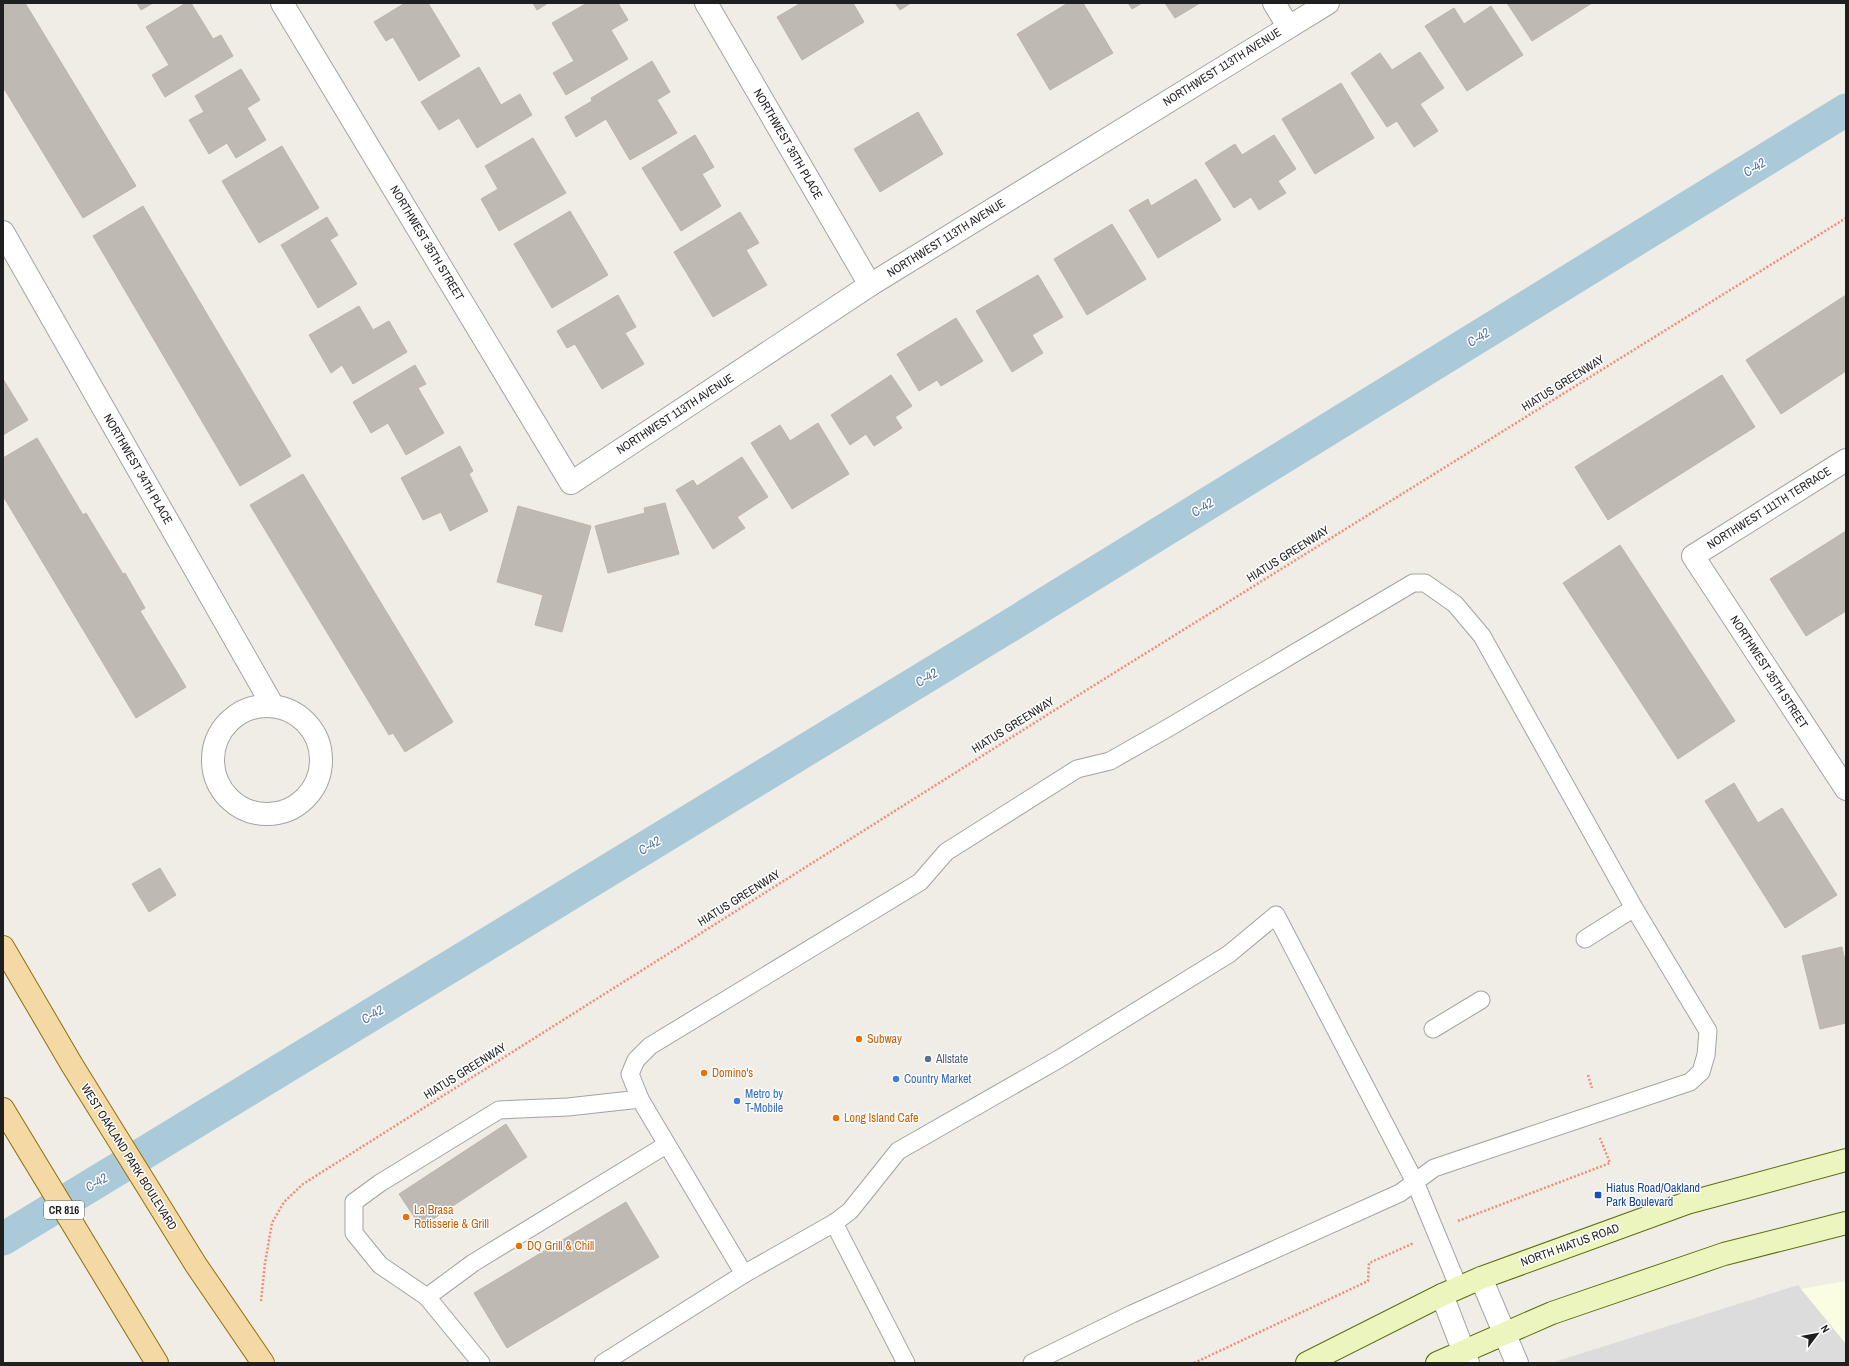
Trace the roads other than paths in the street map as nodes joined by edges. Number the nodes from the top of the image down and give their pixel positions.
1 (282, 3) edge
2 (706, 3) edge
3 (1274, 3) edge
4 (1328, 3) edge
5 (1288, 26) junction
6 (3, 232) edge
7 (870, 285) junction
8 (1846, 460) edge
9 (571, 483) joint
10 (1693, 556) joint
11 (273, 706) junction
12 (1846, 789) edge
13 (1634, 908) junction
14 (1585, 938) dead end
15 (3, 947) edge
16 (1481, 1000) dead end
17 (1433, 1029) dead end
18 (640, 1099) junction
19 (3, 1108) edge
20 (666, 1145) junction
21 (1846, 1160) edge
22 (1415, 1182) junction
23 (834, 1223) junction
24 (1846, 1223) edge
25 (744, 1274) junction
26 (1481, 1278) junction
27 (1450, 1292) junction
28 (427, 1297) junction
29 (1505, 1333) junction
30 (1466, 1357) edge
31 (158, 1363) edge
32 (262, 1363) edge
33 (481, 1363) edge
34 (603, 1363) edge
35 (906, 1363) edge
36 (1032, 1363) edge
37 (1307, 1363) edge
38 (1437, 1363) edge
39 (1517, 1363) edge

1 - 9 street, NORTHWEST 35TH STREET
2 - 7 street, NORTHWEST 35TH PLACE
3 - 5 street
4 - 5 street, NORTHWEST 113TH AVENUE
5 - 7 street, NORTHWEST 113TH AVENUE
6 - 11 street, NORTHWEST 34TH PLACE
7 - 9 street, NORTHWEST 113TH AVENUE
8 - 10 street, NORTHWEST 111TH TERRACE
10 - 12 street, NORTHWEST 35TH STREET
11 - 11 street
13 - 14 lane
13 - 18 lane
13 - 22 lane
15 - 32 main road, WEST OAKLAND PARK BOULEVARD
16 - 17 lane
18 - 20 lane
18 - 28 lane
19 - 31 main road, CR 816
20 - 25 lane
20 - 28 lane
21 - 26 main road, NORTH HIATUS ROAD
22 - 23 lane
22 - 27 lane
22 - 36 lane
23 - 25 lane
23 - 35 lane
24 - 29 main road
25 - 34 lane
26 - 27 main road, NORTH HIATUS ROAD
26 - 29 street
27 - 30 street
27 - 37 main road, NORTH HIATUS ROAD
28 - 33 lane
29 - 30 main road
29 - 39 street
30 - 38 main road

